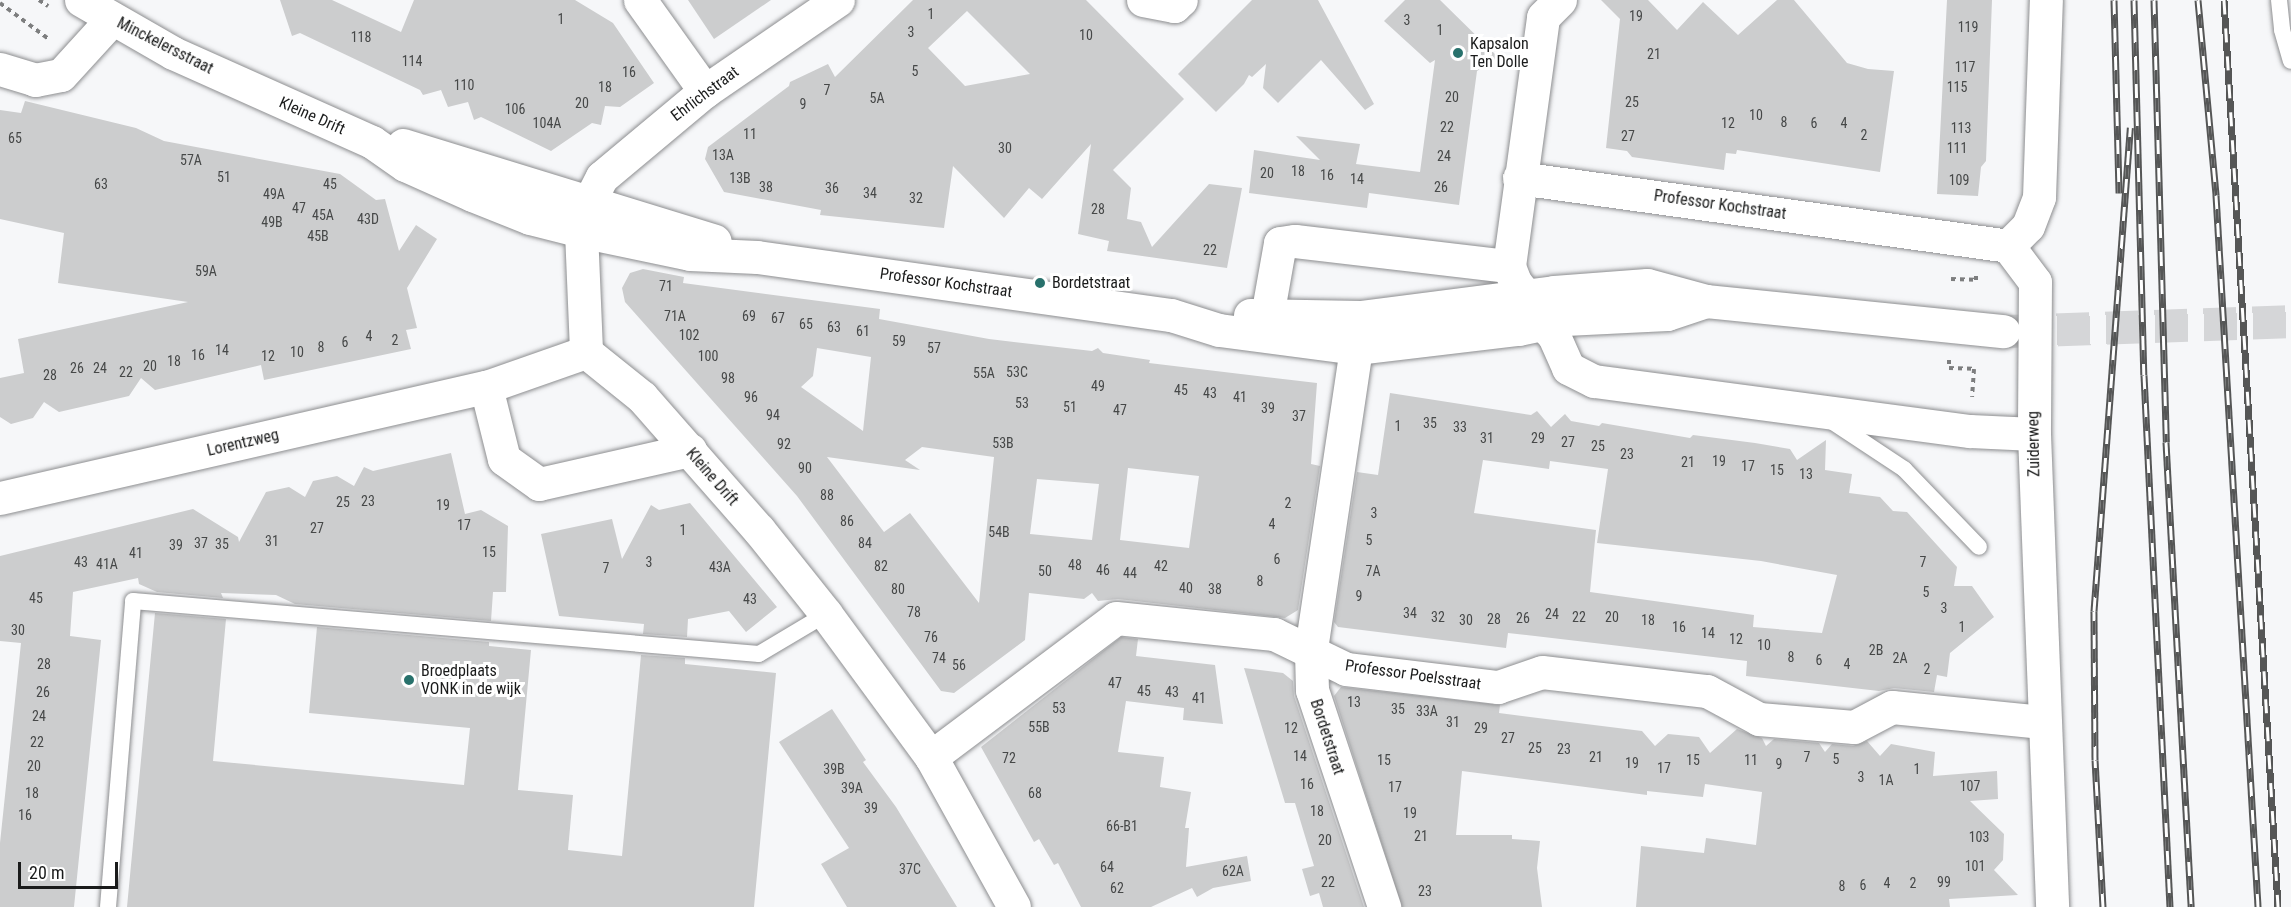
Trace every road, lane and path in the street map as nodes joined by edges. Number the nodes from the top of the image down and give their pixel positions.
1 (81, 0) edge
2 (640, 0) edge
3 (838, 0) edge
4 (1143, 0) edge
5 (1181, 0) edge
6 (2046, 0) edge
7 (2278, 0) edge
8 (0, 3) edge
9 (1543, 6) edge
10 (111, 19) junction
11 (76, 58) junction
12 (2291, 61) edge
13 (0, 69) edge
14 (252, 89) joint
15 (705, 91) junction
16 (1520, 178) junction
17 (584, 218) junction
18 (2008, 246) junction
19 (1509, 266) junction
20 (1527, 296) junction
21 (1706, 301) junction
22 (1171, 315) junction
23 (1267, 316) junction
24 (1544, 324) junction
25 (2003, 331) tunnel mouth
26 (1356, 348) junction
27 (586, 352) junction
28 (1949, 368) dead end
29 (486, 387) junction
30 (1972, 390) dead end
31 (1810, 407) junction
32 (2034, 434) junction
33 (690, 450) junction
34 (0, 498) edge
35 (1979, 547) dead end
36 (825, 614) junction
37 (1311, 650) junction
38 (2042, 722) junction
39 (931, 757) junction
40 (108, 907) edge
41 (1014, 907) edge
42 (1384, 907) edge
43 (2052, 907) edge

1 - 10 street, Minckelersstraat
2 - 15 street
3 - 15 street, Ehrlichstraat
4 - 5 street
6 - 18 street
7 - 12 lane
8 - 11 path
9 - 16 street
10 - 11 street
10 - 14 street, Minckelersstraat
11 - 13 street
14 - 17 street, Kleine Drift
15 - 17 street, Ehrlichstraat
16 - 18 street, Professor Kochstraat
16 - 19 street
17 - 22 street, Professor Kochstraat
17 - 27 street
18 - 32 street, Zuiderweg
19 - 20 street
19 - 23 street
20 - 21 street, Professor Kochstraat
20 - 23 street, Professor Kochstraat
21 - 24 street, Professor Kochstraat
21 - 25 street, Professor Kochstraat
22 - 23 street, Professor Kochstraat
22 - 26 street, Professor Kochstraat
24 - 26 street, Professor Kochstraat
24 - 31 street
26 - 37 street, Bordetstraat
27 - 29 street, Lorentzweg
27 - 33 street, Kleine Drift
28 - 30 path
29 - 33 street
29 - 34 street, Lorentzweg
31 - 32 street
31 - 35 lane
32 - 38 street, Zuiderweg
33 - 36 street, Kleine Drift
36 - 39 street, Kleine Drift
36 - 40 lane
37 - 38 street, Professor Poelsstraat
37 - 39 street, Professor Poelsstraat
37 - 42 street, Bordetstraat
38 - 43 street, Zuiderweg
39 - 41 street, Kleine Drift

